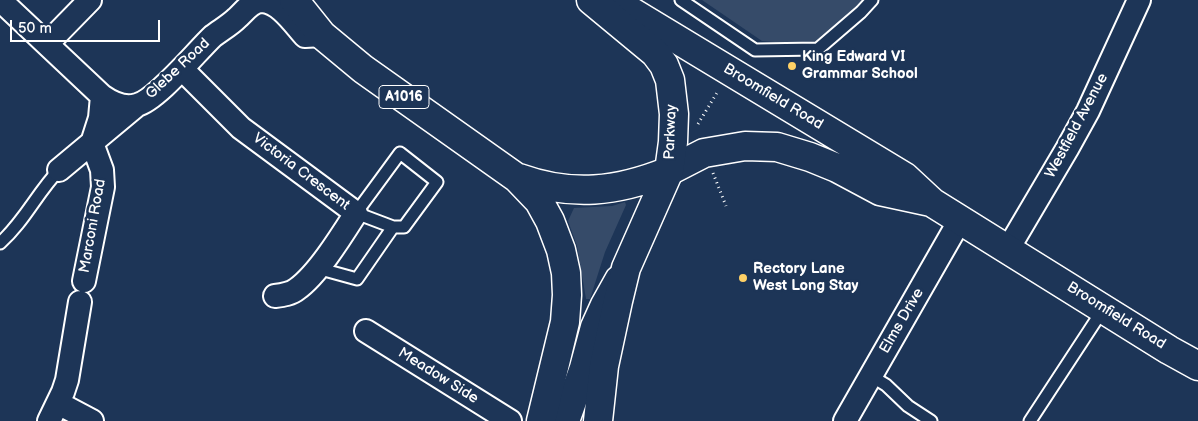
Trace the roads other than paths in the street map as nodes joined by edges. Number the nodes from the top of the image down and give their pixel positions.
1 (0, 0) edge
2 (90, 0) edge
3 (241, 0) edge
4 (591, 0) edge
5 (608, 0) edge
6 (681, 0) edge
7 (872, 0) edge
8 (1139, 0) edge
9 (286, 3) edge
10 (214, 36) junction
11 (47, 44) junction
12 (182, 69) junction
13 (102, 96) junction
14 (137, 105) junction
15 (92, 143) junction
16 (59, 170) joint
17 (669, 171) junction
18 (517, 178) junction
19 (933, 203) junction
20 (356, 213) junction
21 (960, 220) junction
22 (393, 227) junction
23 (0, 242) edge
24 (1008, 249) junction
25 (317, 268) junction
26 (626, 268) junction
27 (275, 296) dead end
28 (1104, 308) junction
29 (366, 331) dead end
30 (1198, 366) edge
31 (871, 376) junction
32 (53, 412) edge
33 (546, 417) edge
34 (92, 421) edge
35 (510, 421) edge
36 (598, 421) edge
37 (844, 421) edge
38 (931, 421) edge
39 (1030, 421) edge

1 - 11 street, Glebe Road
2 - 11 street
3 - 10 street, Glebe Road
4 - 17 main road, Parkway
5 - 19 main road, Broomfield Road
6 - 7 lane
8 - 24 street, Westfield Avenue
9 - 10 street, Glebe Road
9 - 18 main road, Parkway / A1016
10 - 12 street, Glebe Road
11 - 13 street, Glebe Road
12 - 14 street, Glebe Road
12 - 20 street, Victoria Crescent
13 - 14 street, Glebe Road
13 - 15 street
14 - 15 street
15 - 16 street
15 - 32 street, Marconi Road
16 - 23 lane
17 - 18 main road, Parkway / A1016
17 - 19 main road, Broomfield Road
17 - 26 main road
18 - 33 main road, Parkway / A1016
19 - 21 main road, Broomfield Road
20 - 22 lane
20 - 22 lane
20 - 25 street, Victoria Crescent
21 - 24 main road, Broomfield Road
21 - 31 street, Elms Drive
22 - 25 lane
24 - 28 main road, Broomfield Road
25 - 27 street, Victoria Crescent
26 - 33 main road
26 - 36 main road
28 - 30 main road, Broomfield Road
28 - 39 lane
29 - 35 street, Meadow Side
31 - 37 street, Elms Drive
31 - 38 lane
32 - 34 street

